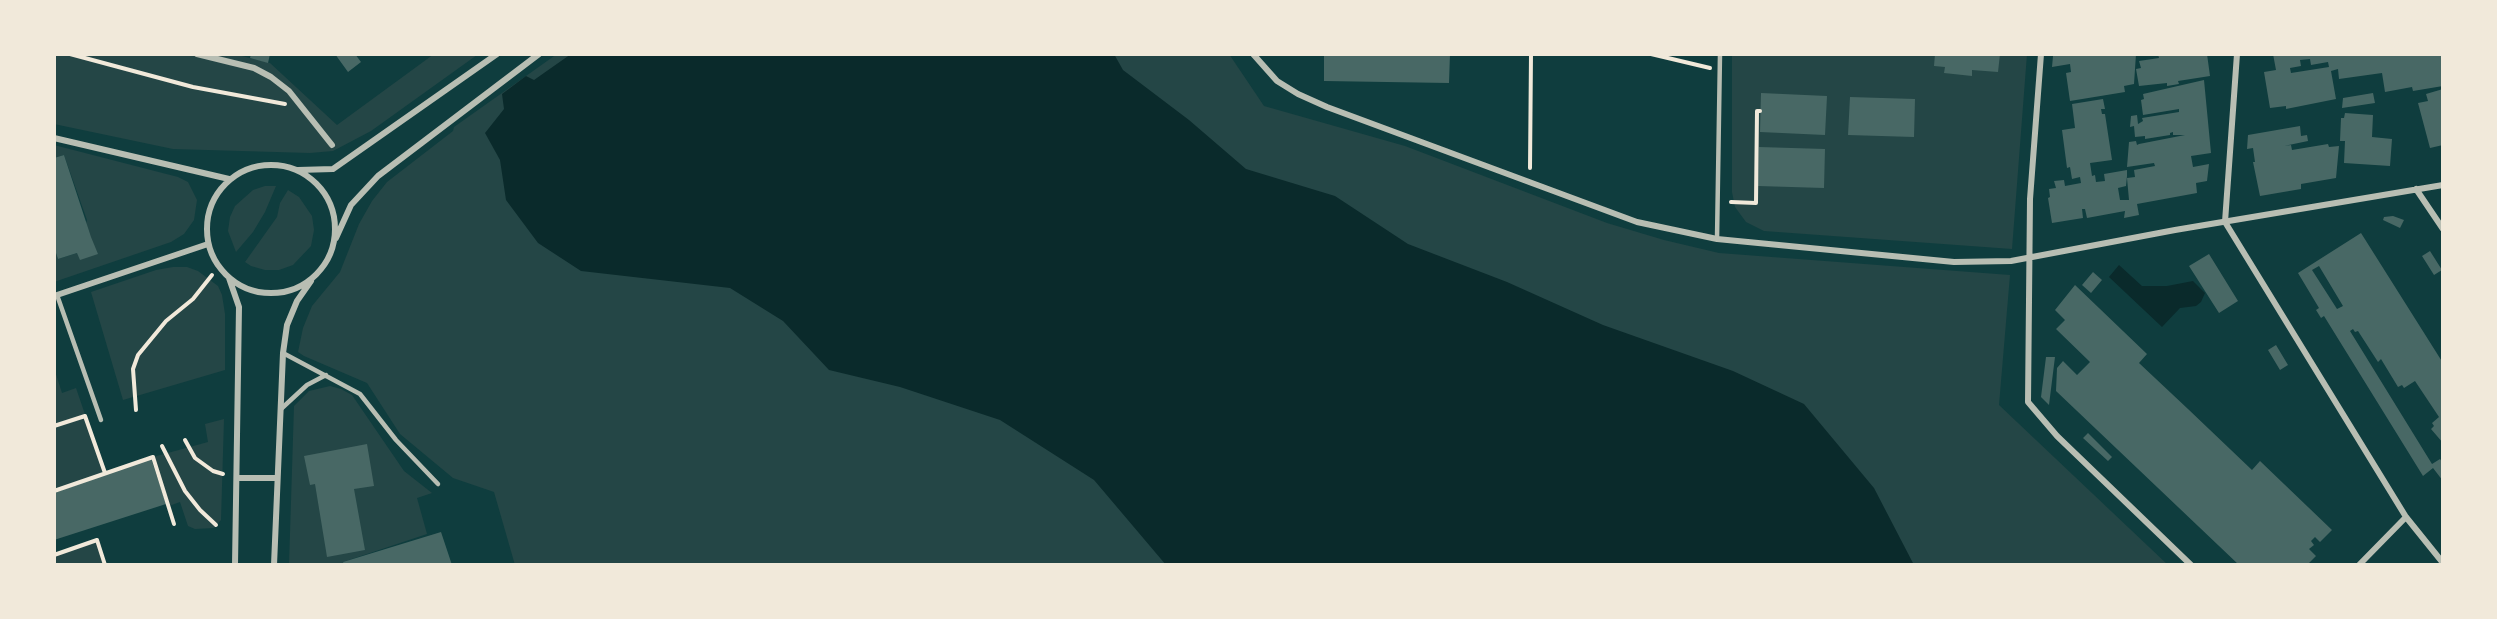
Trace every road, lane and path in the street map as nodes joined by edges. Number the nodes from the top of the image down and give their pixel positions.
1 (70, 54) edge
2 (197, 54) edge
3 (496, 54) edge
4 (538, 54) edge
5 (1253, 54) edge
6 (1531, 54) edge
7 (1651, 54) edge
8 (1720, 54) edge
9 (2042, 54) edge
10 (2237, 54) edge
11 (1720, 71) junction
12 (306, 109) junction
13 (1760, 111) dead end
14 (54, 138) edge
15 (333, 145) dead end
16 (1530, 168) dead end
17 (297, 170) junction
18 (229, 179) junction
19 (2443, 185) edge
20 (2416, 189) junction
21 (1731, 202) dead end
22 (2225, 222) junction
23 (2443, 229) edge
24 (1717, 239) junction
25 (208, 244) junction
26 (333, 244) junction
27 (2029, 257) junction
28 (212, 275) dead end
29 (314, 277) junction
30 (228, 278) junction
31 (56, 296) edge
32 (283, 353) junction
33 (326, 375) junction
34 (136, 410) dead end
35 (279, 412) junction
36 (101, 420) dead end
37 (54, 426) edge
38 (185, 440) dead end
39 (162, 446) dead end
40 (105, 473) junction
41 (223, 474) dead end
42 (237, 478) junction
43 (277, 478) junction
44 (438, 484) dead end
45 (54, 492) edge
46 (2406, 517) junction
47 (174, 524) dead end
48 (216, 525) dead end
49 (54, 555) edge
50 (2443, 563) edge
51 (105, 565) edge
52 (235, 565) edge
53 (274, 565) edge
54 (2191, 565) edge
55 (2359, 565) edge

1 - 12 path
2 - 12 street
3 - 17 street
4 - 26 street
5 - 24 street
6 - 16 path
7 - 11 path
8 - 11 lane
9 - 27 street
10 - 22 street
11 - 24 lane
12 - 15 street
13 - 21 path
14 - 18 street
17 - 18 street
17 - 26 street
18 - 25 street
19 - 20 street
20 - 22 street
20 - 23 street
22 - 27 street
22 - 46 street
24 - 27 street
25 - 30 street
25 - 31 street
26 - 29 street
27 - 54 street
28 - 34 path
29 - 30 street
29 - 32 street
30 - 42 street
31 - 36 lane
32 - 33 lane
32 - 35 street
33 - 35 lane
33 - 44 lane
35 - 43 street
37 - 40 path
38 - 41 path
39 - 48 path
40 - 45 path
40 - 47 path
42 - 43 street
42 - 52 street
43 - 53 street
46 - 50 street
46 - 55 street
49 - 51 path

